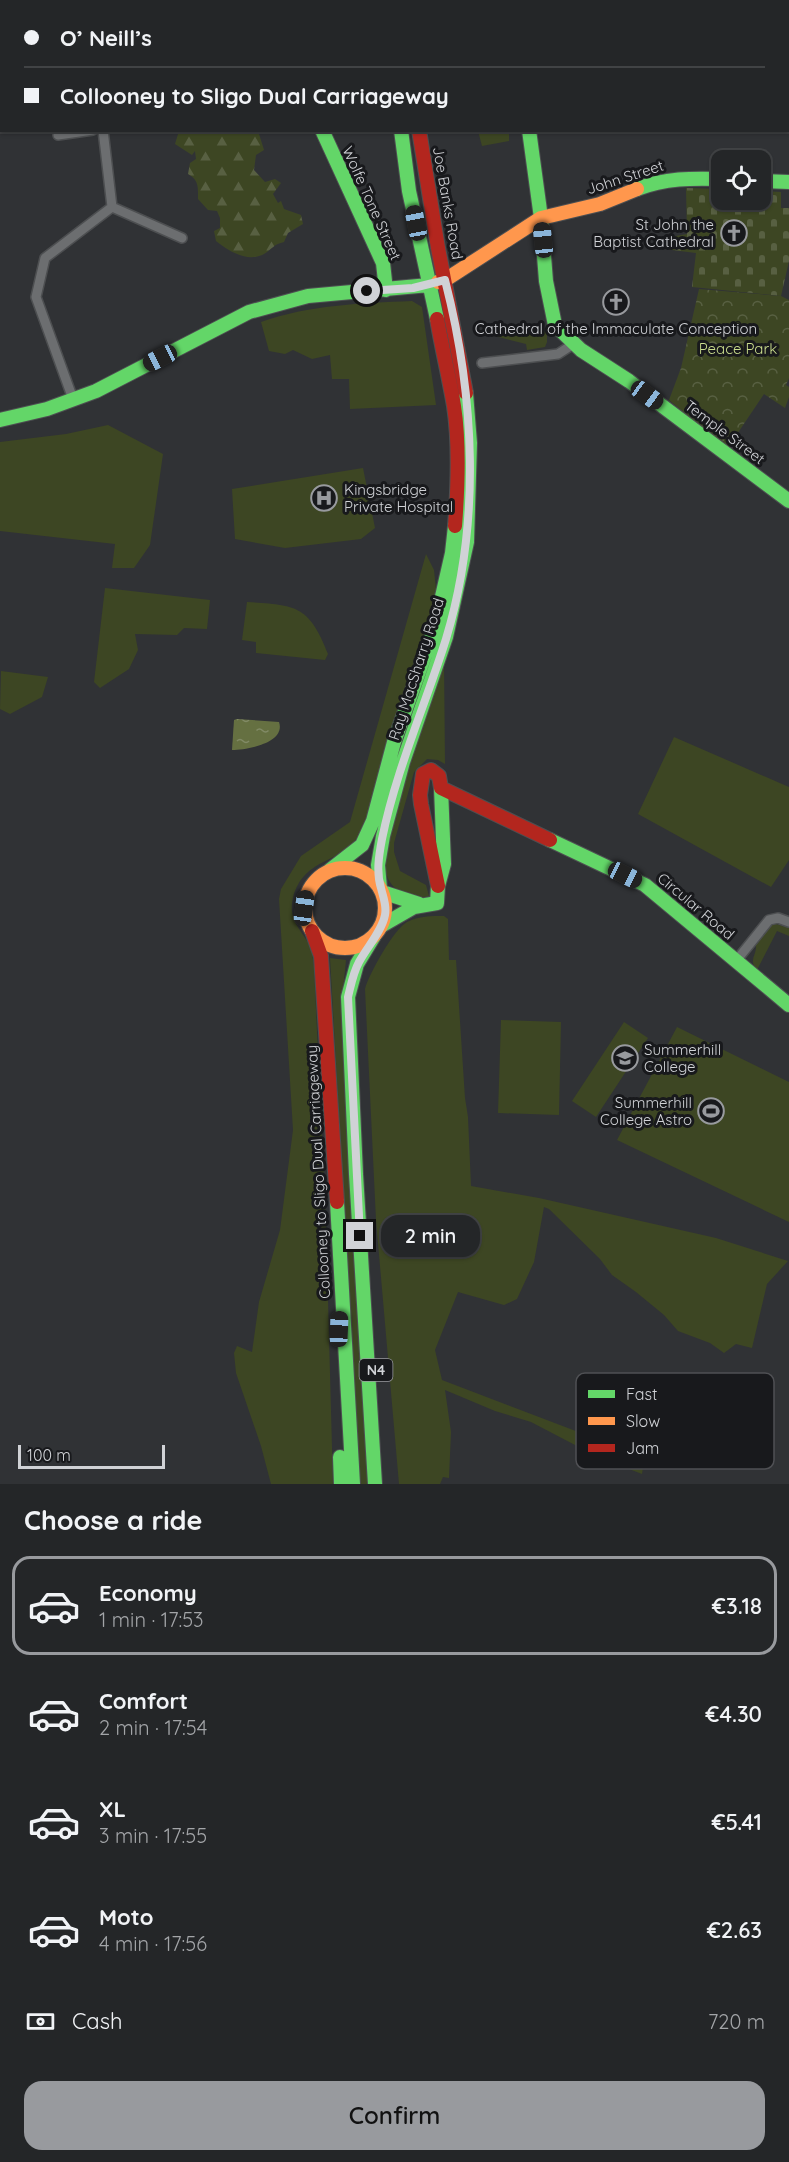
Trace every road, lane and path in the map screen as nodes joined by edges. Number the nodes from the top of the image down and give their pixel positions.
1 (79, 132) edge
2 (103, 132) edge
3 (323, 132) edge
4 (401, 132) edge
5 (419, 132) edge
6 (529, 132) edge
7 (58, 135) dead end
8 (711, 179) edge
9 (771, 181) edge
10 (789, 182) edge
11 (112, 207) junction
12 (541, 218) junction
13 (182, 238) dead end
14 (445, 280) junction
15 (429, 285) junction
16 (390, 290) junction
17 (575, 343) junction
18 (482, 363) dead end
19 (73, 399) junction
20 (0, 420) edge
21 (788, 498) edge
22 (441, 788) junction
23 (330, 870) junction
24 (438, 886) junction
25 (381, 890) junction
26 (419, 904) junction
27 (789, 922) edge
28 (312, 931) junction
29 (378, 931) junction
30 (736, 961) junction
31 (789, 1005) edge
32 (361, 1257) junction
33 (341, 1273) junction
34 (341, 1484) edge
35 (353, 1484) edge
36 (375, 1484) edge
37 (386, 1484) edge

1 - 7 street
2 - 11 street
3 - 16 main road, Wolfe Tone Street
4 - 15 main road, N4
5 - 14 main road, Joe Banks Road / N4
6 - 12 main road, Temple Street
8 - 12 main road, John Street
9 - 10 main road
11 - 13 street
11 - 19 street
12 - 14 main road, John Street
12 - 17 main road, Temple Street
14 - 15 main road, John Street
14 - 25 main road, Ray MacSharry Road / N4
15 - 16 main road, John Street
15 - 23 main road, Ray MacSharry Road / N4
16 - 19 main road, John Street
17 - 18 street
17 - 21 main road, Temple Street
19 - 20 main road, John Street
22 - 24 main road
22 - 24 main road, Circular Road
22 - 30 main road, Circular Road
23 - 25 main road
23 - 28 main road, N4
24 - 26 main road
25 - 26 main road
25 - 29 main road, N4
26 - 29 main road
27 - 30 street
28 - 29 main road
28 - 33 main road, Collooney to Sligo Dual Carriageway / N4
29 - 32 main road, N4
30 - 31 main road, Circular Road
32 - 36 main road, N4
32 - 37 main road, N4
33 - 34 main road, N4
33 - 35 main road, Collooney to Sligo Dual Carriageway / N4

